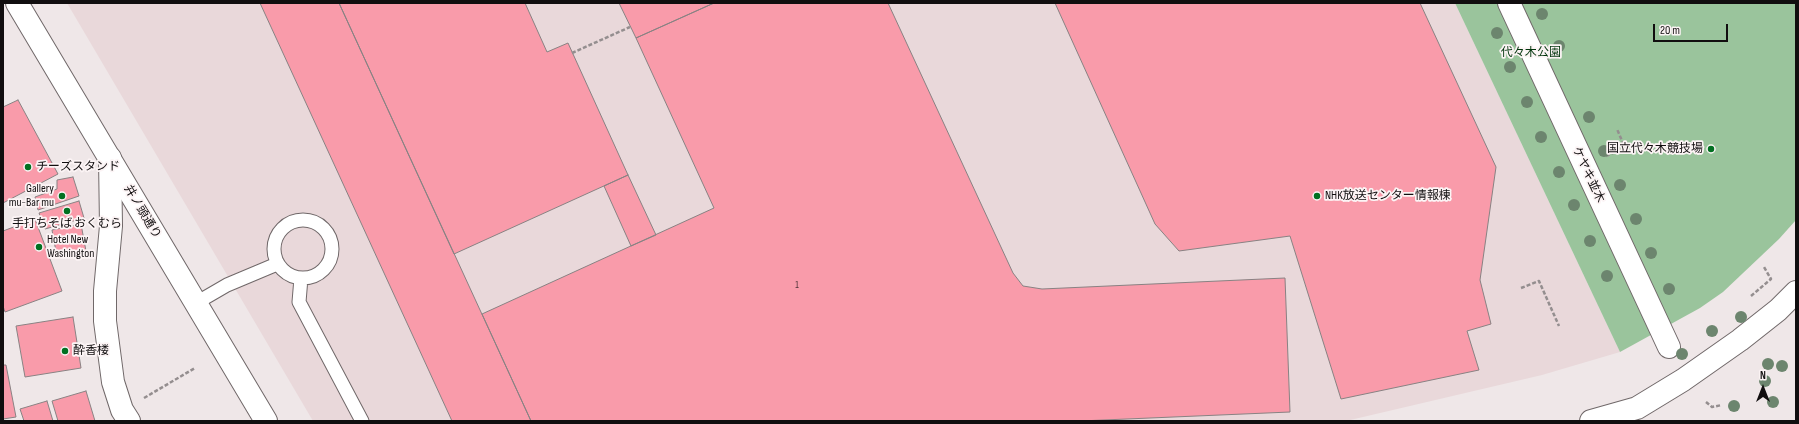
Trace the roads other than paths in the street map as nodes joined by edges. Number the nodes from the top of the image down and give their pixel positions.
1 (17, 3) edge
2 (1509, 3) edge
3 (110, 158) junction
4 (277, 264) junction
5 (301, 278) junction
6 (1796, 292) edge
7 (196, 303) junction
8 (1669, 347) dead end
9 (1642, 414) edge
10 (125, 416) edge
11 (266, 421) edge
12 (362, 421) edge
13 (1591, 421) edge

1 - 3 street, 井ノ頭通り
2 - 8 street, ケヤキ並木
3 - 7 street, 井ノ頭通り
3 - 10 street
4 - 5 lane
4 - 5 lane
4 - 7 lane
5 - 12 lane
6 - 9 street
7 - 11 street, 井ノ頭通り
9 - 13 street

